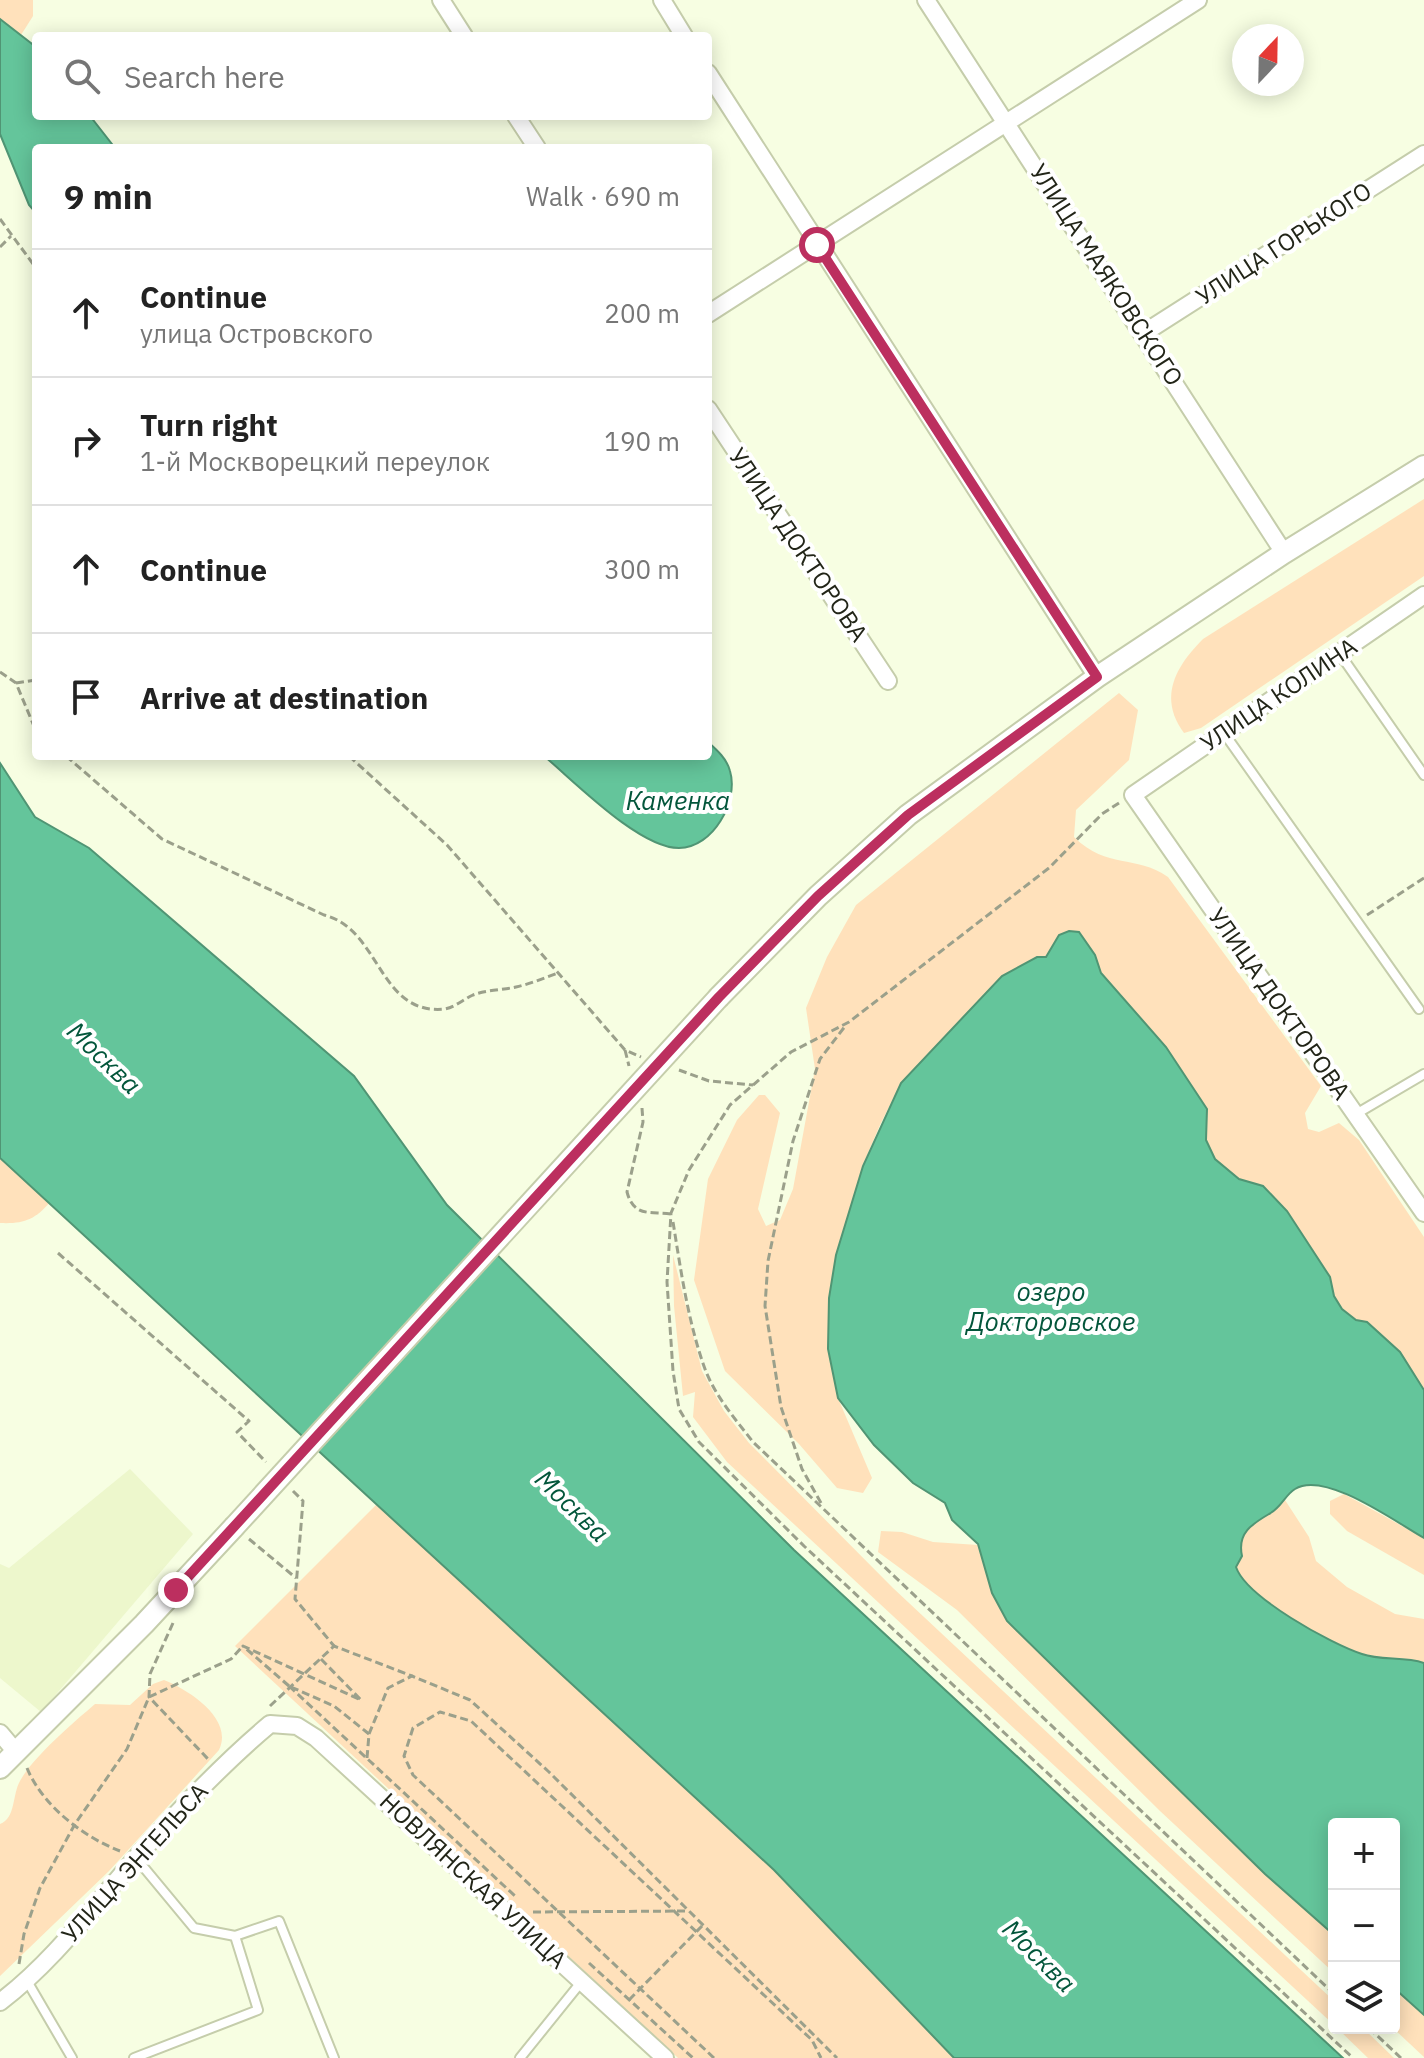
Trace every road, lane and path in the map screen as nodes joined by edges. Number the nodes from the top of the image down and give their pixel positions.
1 (441, 0) edge
2 (662, 0) edge
3 (926, 0) edge
4 (1198, 0) edge
5 (461, 32) edge
6 (682, 32) edge
7 (712, 79) edge
8 (519, 120) edge
9 (1008, 123) junction
10 (534, 144) edge
11 (1424, 154) edge
12 (0, 219) edge
13 (11, 236) junction
14 (817, 245) junction
15 (0, 247) edge
16 (32, 263) edge
17 (712, 311) edge
18 (1144, 333) junction
19 (712, 415) edge
20 (1424, 466) edge
21 (1284, 553) junction
22 (1424, 595) edge
23 (1339, 653) junction
24 (0, 672) edge
25 (1097, 677) junction
26 (32, 681) edge
27 (888, 681) dead end
28 (16, 683) junction
29 (32, 721) edge
30 (1224, 732) junction
31 (71, 760) edge
32 (352, 760) edge
33 (1424, 775) edge
34 (1133, 795) junction
35 (1424, 878) edge
36 (1357, 921) junction
37 (558, 973) junction
38 (1419, 1009) dead end
39 (849, 1022) junction
40 (625, 1050) junction
41 (653, 1061) dead end
42 (667, 1066) dead end
43 (1424, 1074) edge
44 (633, 1079) dead end
45 (753, 1085) junction
46 (642, 1107) dead end
47 (1356, 1114) junction
48 (671, 1213) junction
49 (1424, 1213) edge
50 (58, 1253) dead end
51 (270, 1466) dead end
52 (292, 1489) dead end
53 (823, 1507) junction
54 (234, 1527) junction
55 (297, 1578) junction
56 (173, 1621) dead end
57 (243, 1646) junction
58 (334, 1646) junction
59 (320, 1658) junction
60 (302, 1674) junction
61 (412, 1676) junction
62 (289, 1686) junction
63 (149, 1697) junction
64 (270, 1724) joint
65 (0, 1733) edge
66 (369, 1734) junction
67 (8, 1749) edge
68 (367, 1758) junction
69 (0, 1768) edge
70 (219, 1771) junction
71 (75, 1824) junction
72 (136, 1858) junction
73 (522, 1902) dead end
74 (674, 1911) junction
75 (687, 1911) junction
76 (558, 1912) junction
77 (544, 1922) dead end
78 (702, 1926) junction
79 (696, 1932) junction
80 (235, 1936) junction
81 (586, 1961) dead end
82 (27, 1981) junction
83 (582, 1981) junction
84 (1328, 1988) edge
85 (640, 1989) junction
86 (629, 2000) junction
87 (0, 2002) edge
88 (1375, 2034) edge
89 (72, 2058) edge
90 (134, 2058) edge
91 (334, 2058) edge
92 (520, 2058) edge
93 (665, 2058) edge
94 (693, 2058) edge
95 (714, 2058) edge
96 (821, 2058) edge
97 (837, 2058) edge
98 (1353, 2058) edge
99 (1401, 2058) edge

1 - 5 street
2 - 6 street
3 - 9 street, УЛИЦА МАЯКОВСКОГО
4 - 9 street
7 - 14 street
8 - 10 street
9 - 14 street
9 - 18 street, УЛИЦА МАЯКОВСКОГО
11 - 18 street, УЛИЦА ГОРЬКОГО
12 - 13 path
13 - 15 path
13 - 16 path
14 - 17 street
14 - 25 street
18 - 21 street, УЛИЦА МАЯКОВСКОГО
19 - 27 street, УЛИЦА ДОКТОРОВА
20 - 21 street
21 - 25 street
22 - 23 street, УЛИЦА КОЛИНА
23 - 30 street, УЛИЦА КОЛИНА
23 - 33 lane
24 - 28 path
25 - 54 street, bridge
26 - 28 path
28 - 29 path
30 - 34 street, УЛИЦА КОЛИНА
30 - 36 lane
31 - 37 path
32 - 37 path
34 - 39 path
34 - 47 street, УЛИЦА ДОКТОРОВА
35 - 36 path
36 - 38 lane
37 - 40 path
39 - 45 path
39 - 53 path
40 - 41 path
40 - 44 path
42 - 45 path
43 - 47 lane
45 - 48 path
46 - 48 path
47 - 49 street, УЛИЦА ДОКТОРОВА
48 - 53 path
48 - 98 path
50 - 51 path
52 - 55 path
53 - 84 path
54 - 55 path
54 - 67 street
55 - 58 path
56 - 63 path
57 - 60 path, bridge
57 - 62 path, bridge
57 - 63 path
58 - 59 path
58 - 61 path
59 - 60 path
59 - 60 path, bridge
60 - 62 path
61 - 66 path
61 - 75 path
62 - 66 path
62 - 68 path
63 - 70 path
63 - 71 path
64 - 70 street, УЛИЦА ЭНГЕЛЬСА
64 - 83 street, НОВЛЯНСКАЯ УЛИЦА
65 - 67 street
66 - 68 path
67 - 69 street
67 - 71 path
68 - 73 path
70 - 72 street, УЛИЦА ЭНГЕЛЬСА
71 - 72 path
71 - 82 path
72 - 80 lane
72 - 82 street, УЛИЦА ЭНГЕЛЬСА
74 - 75 path
74 - 76 path
74 - 76 path
74 - 79 path
75 - 78 path
76 - 77 path
76 - 85 path
78 - 79 path
78 - 97 path
79 - 85 path
79 - 96 path
80 - 90 lane
80 - 91 lane
81 - 86 path
82 - 87 street, УЛИЦА ЭНГЕЛЬСА
82 - 89 lane
83 - 92 lane
83 - 93 street, НОВЛЯНСКАЯ УЛИЦА
85 - 86 path
85 - 95 path
86 - 94 path
88 - 99 path

